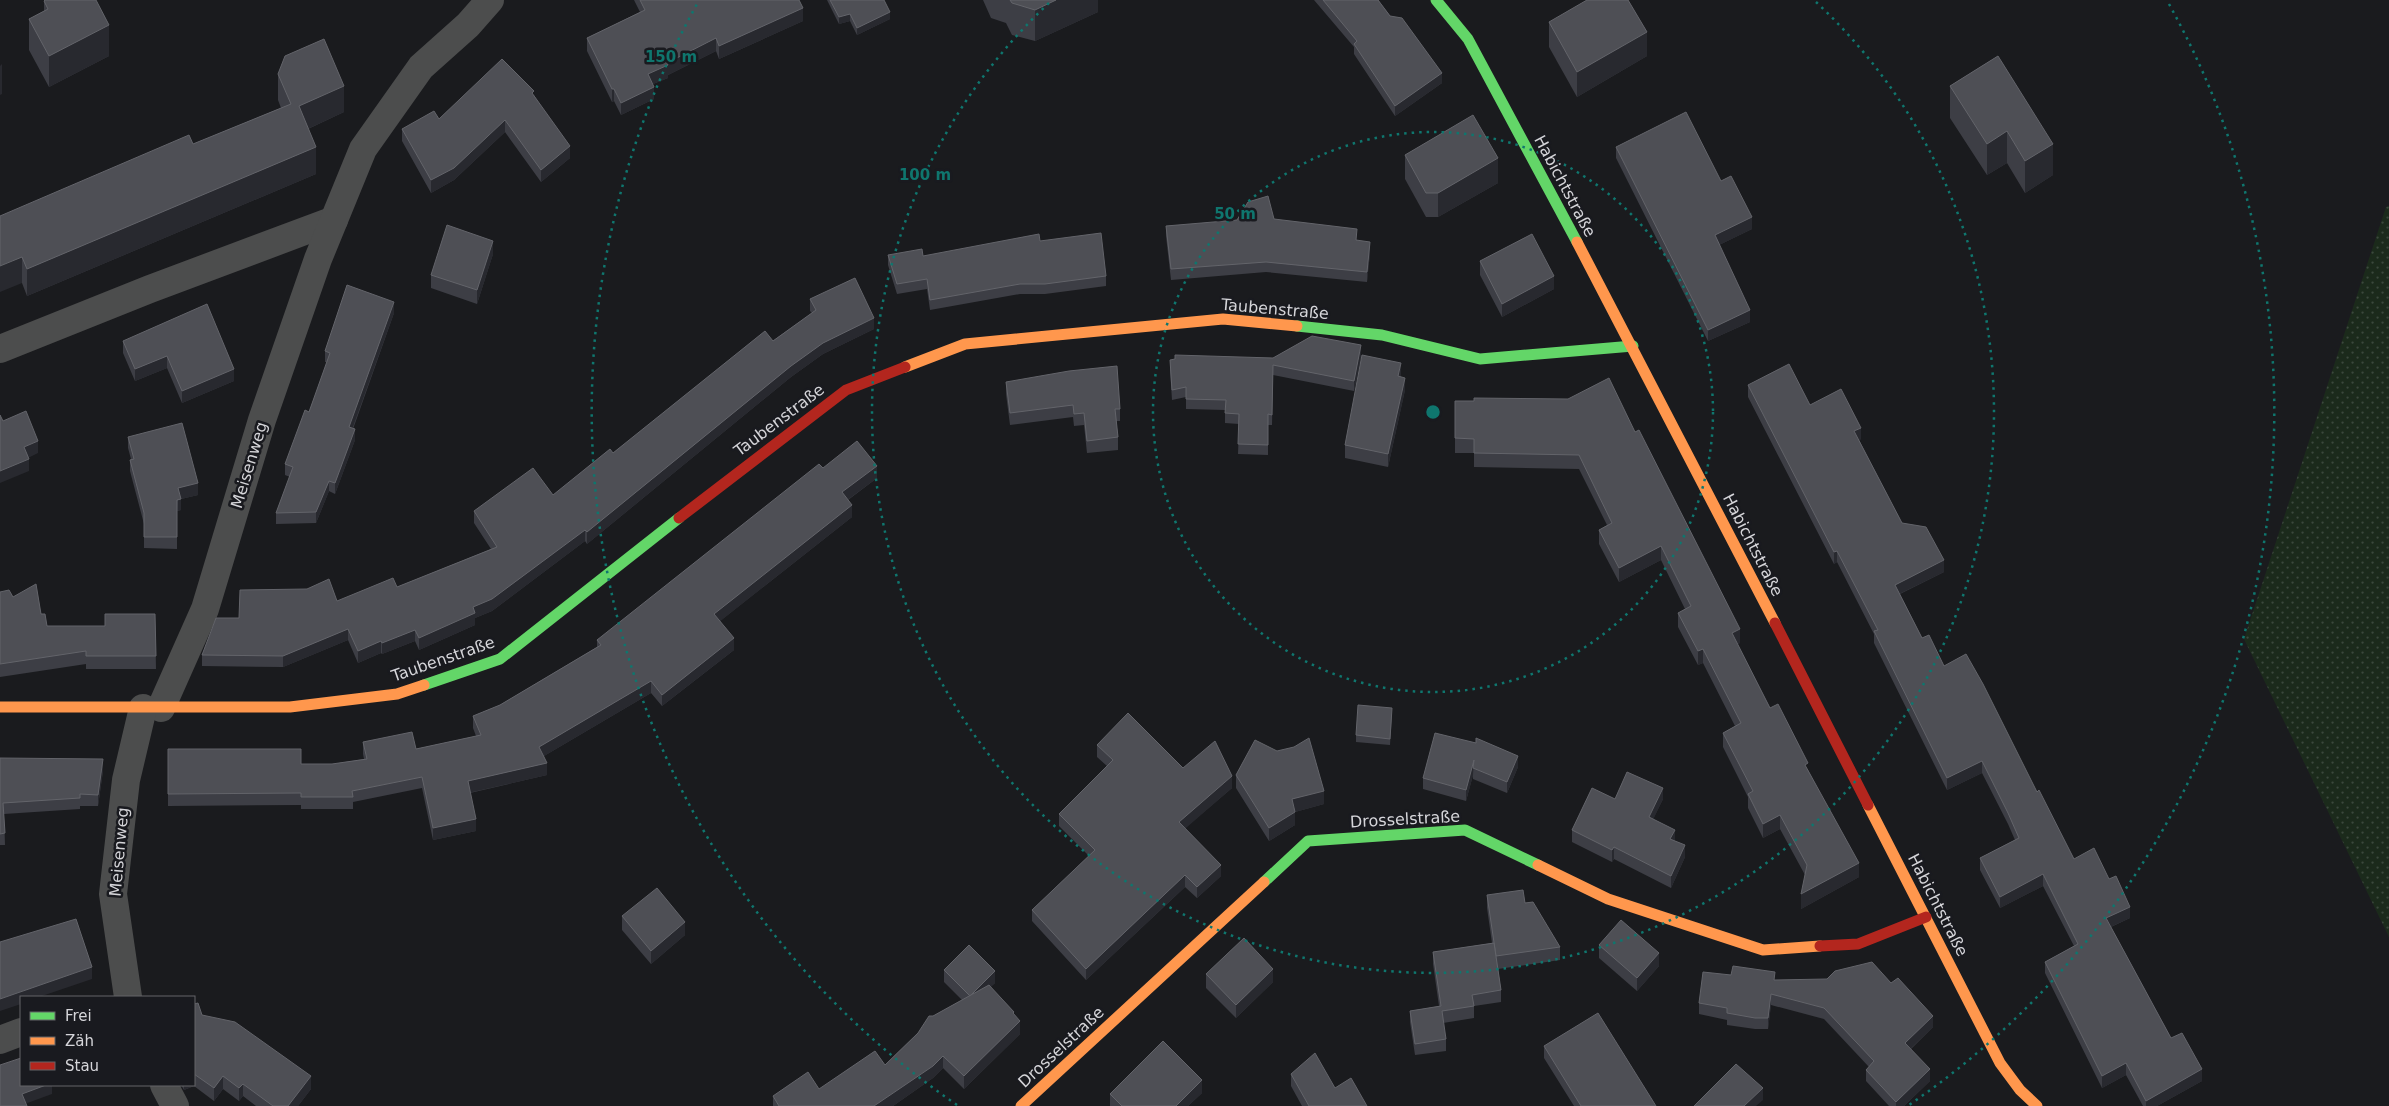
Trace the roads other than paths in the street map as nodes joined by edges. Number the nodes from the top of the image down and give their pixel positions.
1 (490, 0) edge
2 (1436, 0) edge
3 (334, 220) junction
4 (1633, 346) junction
5 (0, 349) edge
6 (0, 707) edge
7 (152, 708) junction
8 (1926, 916) junction
9 (126, 996) edge
10 (20, 1032) edge
11 (0, 1040) edge
12 (165, 1086) edge
13 (175, 1106) edge
14 (1021, 1106) edge
15 (2037, 1106) edge

1 - 3 street, Meisenweg
2 - 4 street, Habichtstraße
3 - 5 street
3 - 7 street, Meisenweg
4 - 7 street, Taubenstraße
4 - 8 street, Habichtstraße
6 - 7 street, Taubenstraße
7 - 9 street, Meisenweg
8 - 14 street, Drosselstraße
8 - 15 street, Habichtstraße
10 - 11 street
12 - 13 street

